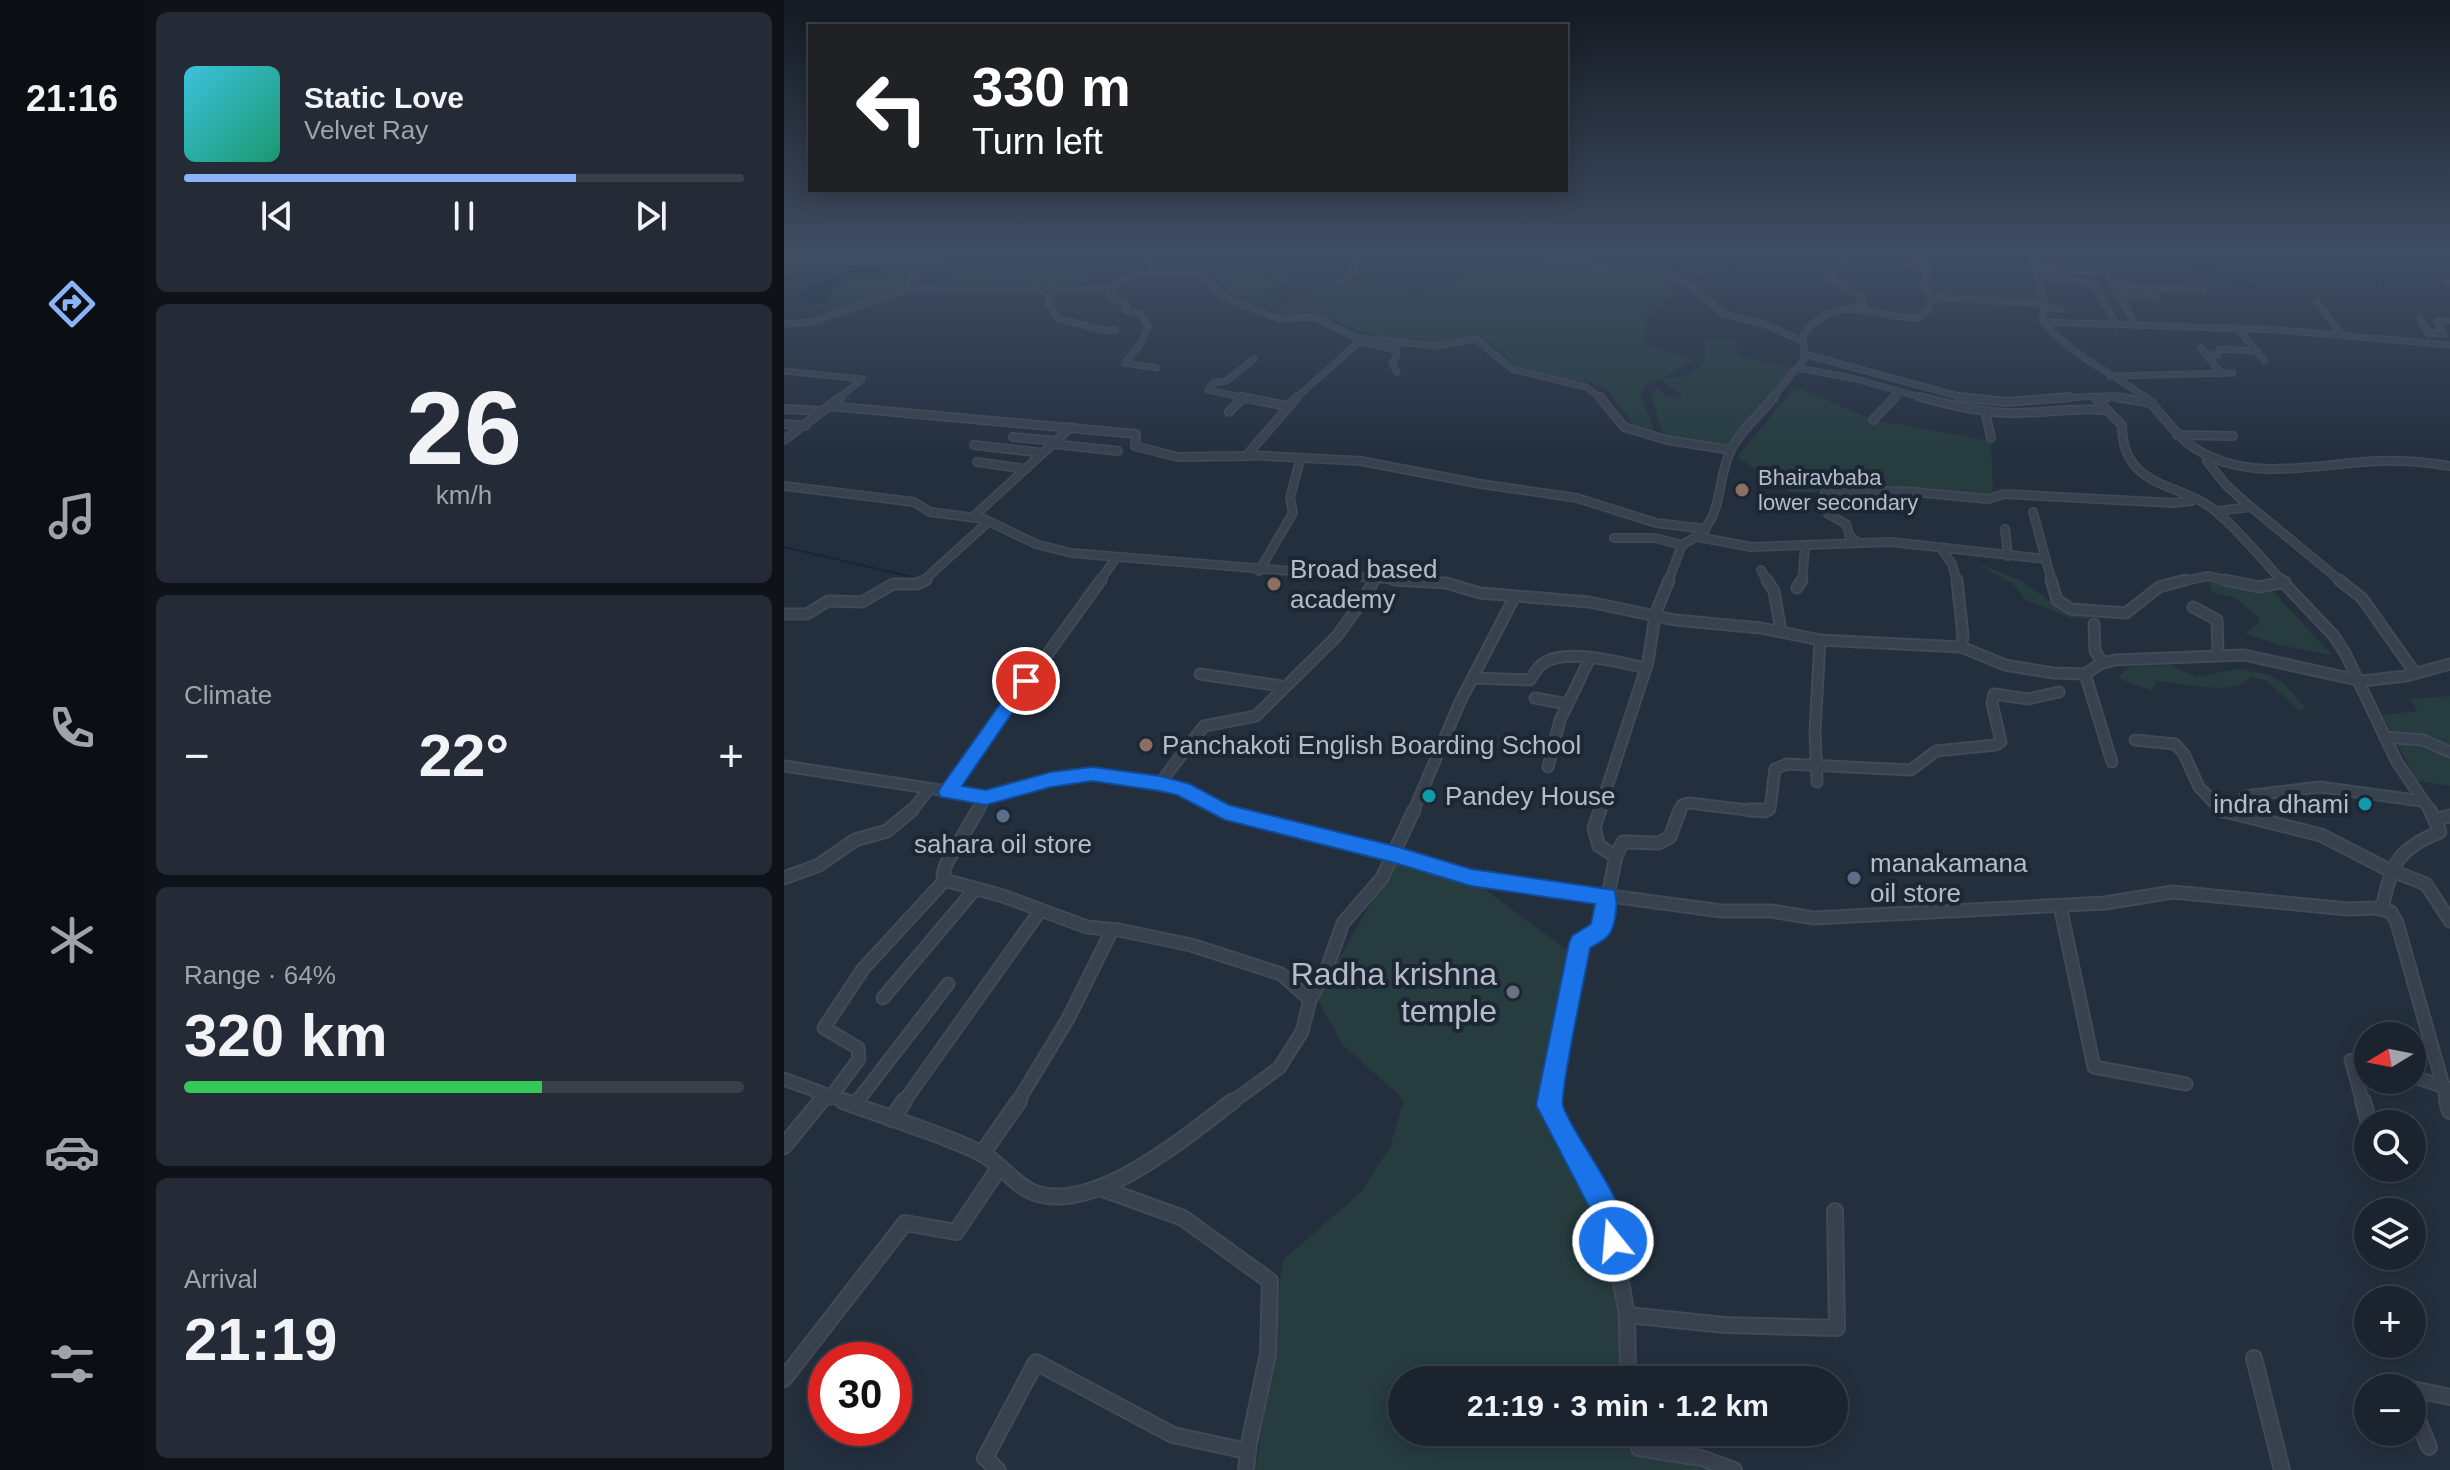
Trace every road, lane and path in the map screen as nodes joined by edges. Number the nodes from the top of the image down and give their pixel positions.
1 (813, 322) edge
2 (1071, 322) edge
3 (1145, 322) edge
4 (1323, 322) edge
5 (1754, 322) edge
6 (1817, 322) edge
7 (2044, 322) joint
8 (2114, 322) edge
9 (2134, 322) edge
10 (2332, 322) edge
11 (2422, 322) edge
12 (2437, 322) edge
13 (784, 324) edge
14 (2116, 325) junction
15 (2136, 326) junction
16 (2238, 329) junction
17 (1115, 330) dead end
18 (2427, 332) junction
19 (2342, 335) junction
20 (1360, 340) junction
21 (1802, 341) junction
22 (2433, 342) junction
23 (2450, 345) edge
24 (2201, 348) dead end
25 (2257, 351) junction
26 (1804, 354) junction
27 (2207, 355) junction
28 (1254, 359) dead end
29 (2264, 360) dead end
30 (1156, 368) dead end
31 (1798, 368) junction
32 (784, 371) edge
33 (1397, 372) dead end
34 (2221, 373) junction
35 (2233, 373) dead end
36 (2110, 376) junction
37 (1900, 392) junction
38 (2098, 396) junction
39 (1243, 398) junction
40 (2152, 403) junction
41 (829, 406) junction
42 (1287, 406) junction
43 (784, 409) edge
44 (2107, 410) junction
45 (822, 411) junction
46 (1985, 411) junction
47 (1229, 412) dead end
48 (1873, 420) dead end
49 (784, 424) edge
50 (805, 426) junction
51 (1071, 427) junction
52 (2177, 435) junction
53 (2233, 436) dead end
54 (1013, 437) dead end
55 (1991, 438) dead end
56 (784, 440) edge
57 (1054, 442) junction
58 (974, 445) dead end
59 (1731, 450) junction
60 (1118, 451) dead end
61 (1043, 453) junction
62 (1251, 456) junction
63 (2209, 457) junction
64 (1300, 460) junction
65 (977, 462) dead end
66 (2450, 466) edge
67 (1026, 469) junction
68 (784, 486) edge
69 (2195, 501) junction
70 (2248, 505) junction
71 (2217, 511) junction
72 (2033, 512) dead end
73 (973, 517) junction
74 (988, 522) junction
75 (1706, 529) junction
76 (2005, 529) dead end
77 (1698, 537) junction
78 (1614, 538) dead end
79 (1856, 541) junction
80 (1682, 545) junction
81 (1805, 547) junction
82 (1941, 548) junction
83 (2008, 556) junction
84 (1116, 558) junction
85 (2046, 559) junction
86 (1761, 570) dead end
87 (1259, 571) junction
88 (1375, 577) junction
89 (2285, 582) junction
90 (1797, 588) dead end
91 (1514, 598) junction
92 (2193, 607) dead end
93 (784, 614) edge
94 (1655, 615) junction
95 (2094, 624) dead end
96 (1781, 631) junction
97 (1820, 640) junction
98 (1961, 647) junction
99 (2218, 654) junction
100 (1590, 658) junction
101 (2103, 663) junction
102 (2450, 664) edge
103 (1646, 668) junction
104 (2415, 673) junction
105 (1200, 674) dead end
106 (2085, 674) junction
107 (1473, 678) junction
108 (2362, 681) junction
109 (1281, 686) junction
110 (2059, 692) dead end
111 (1535, 698) dead end
112 (1567, 704) junction
113 (2385, 737) junction
114 (2135, 740) dead end
115 (2450, 752) edge
116 (2112, 762) dead end
117 (1815, 765) junction
118 (784, 766) edge
119 (1548, 767) dead end
120 (1817, 782) dead end
121 (1160, 783) junction
122 (928, 790) junction
123 (948, 792) junction
124 (2245, 796) dead end
125 (986, 797) junction
126 (2422, 801) junction
127 (2445, 819) edge
128 (1395, 855) junction
129 (1616, 856) junction
130 (2390, 870) junction
131 (784, 878) edge
132 (946, 879) junction
133 (975, 889) junction
134 (1607, 897) junction
135 (2060, 906) junction
136 (2377, 908) junction
137 (1040, 911) junction
138 (2450, 921) edge
139 (1112, 930) junction
140 (948, 984) dead end
141 (883, 998) dead end
142 (1310, 1000) junction
143 (784, 1079) edge
144 (2426, 1081) edge
145 (2186, 1084) dead end
146 (2446, 1088) edge
147 (828, 1097) junction
148 (856, 1104) junction
149 (2450, 1111) edge
150 (892, 1119) junction
151 (784, 1146) edge
152 (982, 1154) junction
153 (999, 1168) junction
154 (1103, 1189) junction
155 (1835, 1211) dead end
156 (1627, 1315) junction
157 (2254, 1358) dead end
158 (1628, 1366) edge
159 (784, 1379) edge
160 (2426, 1392) edge
161 (2450, 1397) edge
162 (2426, 1440) edge
163 (1639, 1446) edge
164 (2429, 1447) dead end
165 (1247, 1451) junction
166 (998, 1470) edge
167 (1246, 1470) edge
168 (1734, 1470) edge
169 (2282, 1470) edge

1 - 13 street
2 - 17 street
3 - 30 street
4 - 20 street
5 - 21 street
6 - 21 street
7 - 14 street
7 - 36 street
8 - 14 street
9 - 15 street
10 - 19 street
11 - 18 street
12 - 18 street
14 - 15 street
15 - 16 street
16 - 19 street
16 - 25 street
18 - 22 street
19 - 22 street
20 - 33 street
20 - 42 street
20 - 59 street
21 - 26 street
22 - 23 street
24 - 27 street
25 - 27 street
25 - 29 street
26 - 31 street
26 - 38 street
27 - 34 street
28 - 39 street
31 - 37 street
31 - 59 street
32 - 41 street
34 - 35 street
34 - 36 street
36 - 40 street
37 - 46 street
37 - 48 street
38 - 40 street
38 - 44 street
39 - 42 street
39 - 47 street
40 - 52 street
41 - 45 street
41 - 51 street
42 - 62 street
43 - 45 street
44 - 46 street
44 - 69 street
45 - 50 street
46 - 55 street
49 - 50 street
50 - 56 street
51 - 57 street
51 - 62 street
52 - 53 street
52 - 63 street
54 - 57 street
57 - 60 street
57 - 61 street
58 - 61 street
59 - 75 street
61 - 67 street
62 - 64 street
63 - 66 street
63 - 70 street
64 - 75 street
64 - 87 street
65 - 67 street
67 - 73 street
68 - 73 street
69 - 71 street
69 - 79 street
70 - 71 street
70 - 104 street
71 - 89 street
72 - 85 street
73 - 74 street
74 - 84 street
74 - 93 street
75 - 77 street
76 - 83 street
77 - 80 street
77 - 81 street
78 - 80 street
79 - 81 street
79 - 82 street
80 - 94 street
81 - 90 street
82 - 83 street
82 - 98 street
83 - 85 street
84 - 87 street
84 - 123 street
85 - 89 street
86 - 96 street
87 - 88 street
88 - 91 street
88 - 109 street
89 - 108 street
91 - 94 street
91 - 107 street
92 - 99 street
94 - 96 street
94 - 103 street
95 - 101 street
96 - 97 street
97 - 98 street
97 - 117 street
98 - 106 street
99 - 101 street
99 - 108 street
100 - 103 street
100 - 107 street
100 - 112 street
101 - 106 street
102 - 104 street
103 - 129 street
104 - 108 street
105 - 109 street
106 - 116 street
107 - 128 street
108 - 113 street
109 - 121 street
110 - 117 street
111 - 112 street
112 - 119 street
113 - 115 street
113 - 126 street
114 - 130 street
117 - 120 street
117 - 129 street
118 - 122 street
121 - 125 street
121 - 128 street
122 - 123 street
122 - 131 street
123 - 125 street
124 - 126 street
125 - 132 street
126 - 127 street
127 - 130 street
128 - 134 street
128 - 142 street
129 - 134 street
130 - 136 street
130 - 138 street
132 - 133 street
132 - 147 street
133 - 137 street
133 - 141 street
134 - 135 street
134 - 156 street
135 - 136 street
135 - 145 street
136 - 146 street
137 - 139 street
137 - 150 street
139 - 142 street
139 - 152 street
140 - 148 street
142 - 154 street
143 - 147 street
144 - 146 street
146 - 149 street
147 - 148 street
147 - 151 street
148 - 150 street
150 - 152 street
152 - 153 street
153 - 154 street
153 - 159 street
154 - 165 street
155 - 156 street
156 - 158 street
157 - 169 street
160 - 161 street
162 - 164 street
163 - 168 street
165 - 166 street
165 - 167 street

